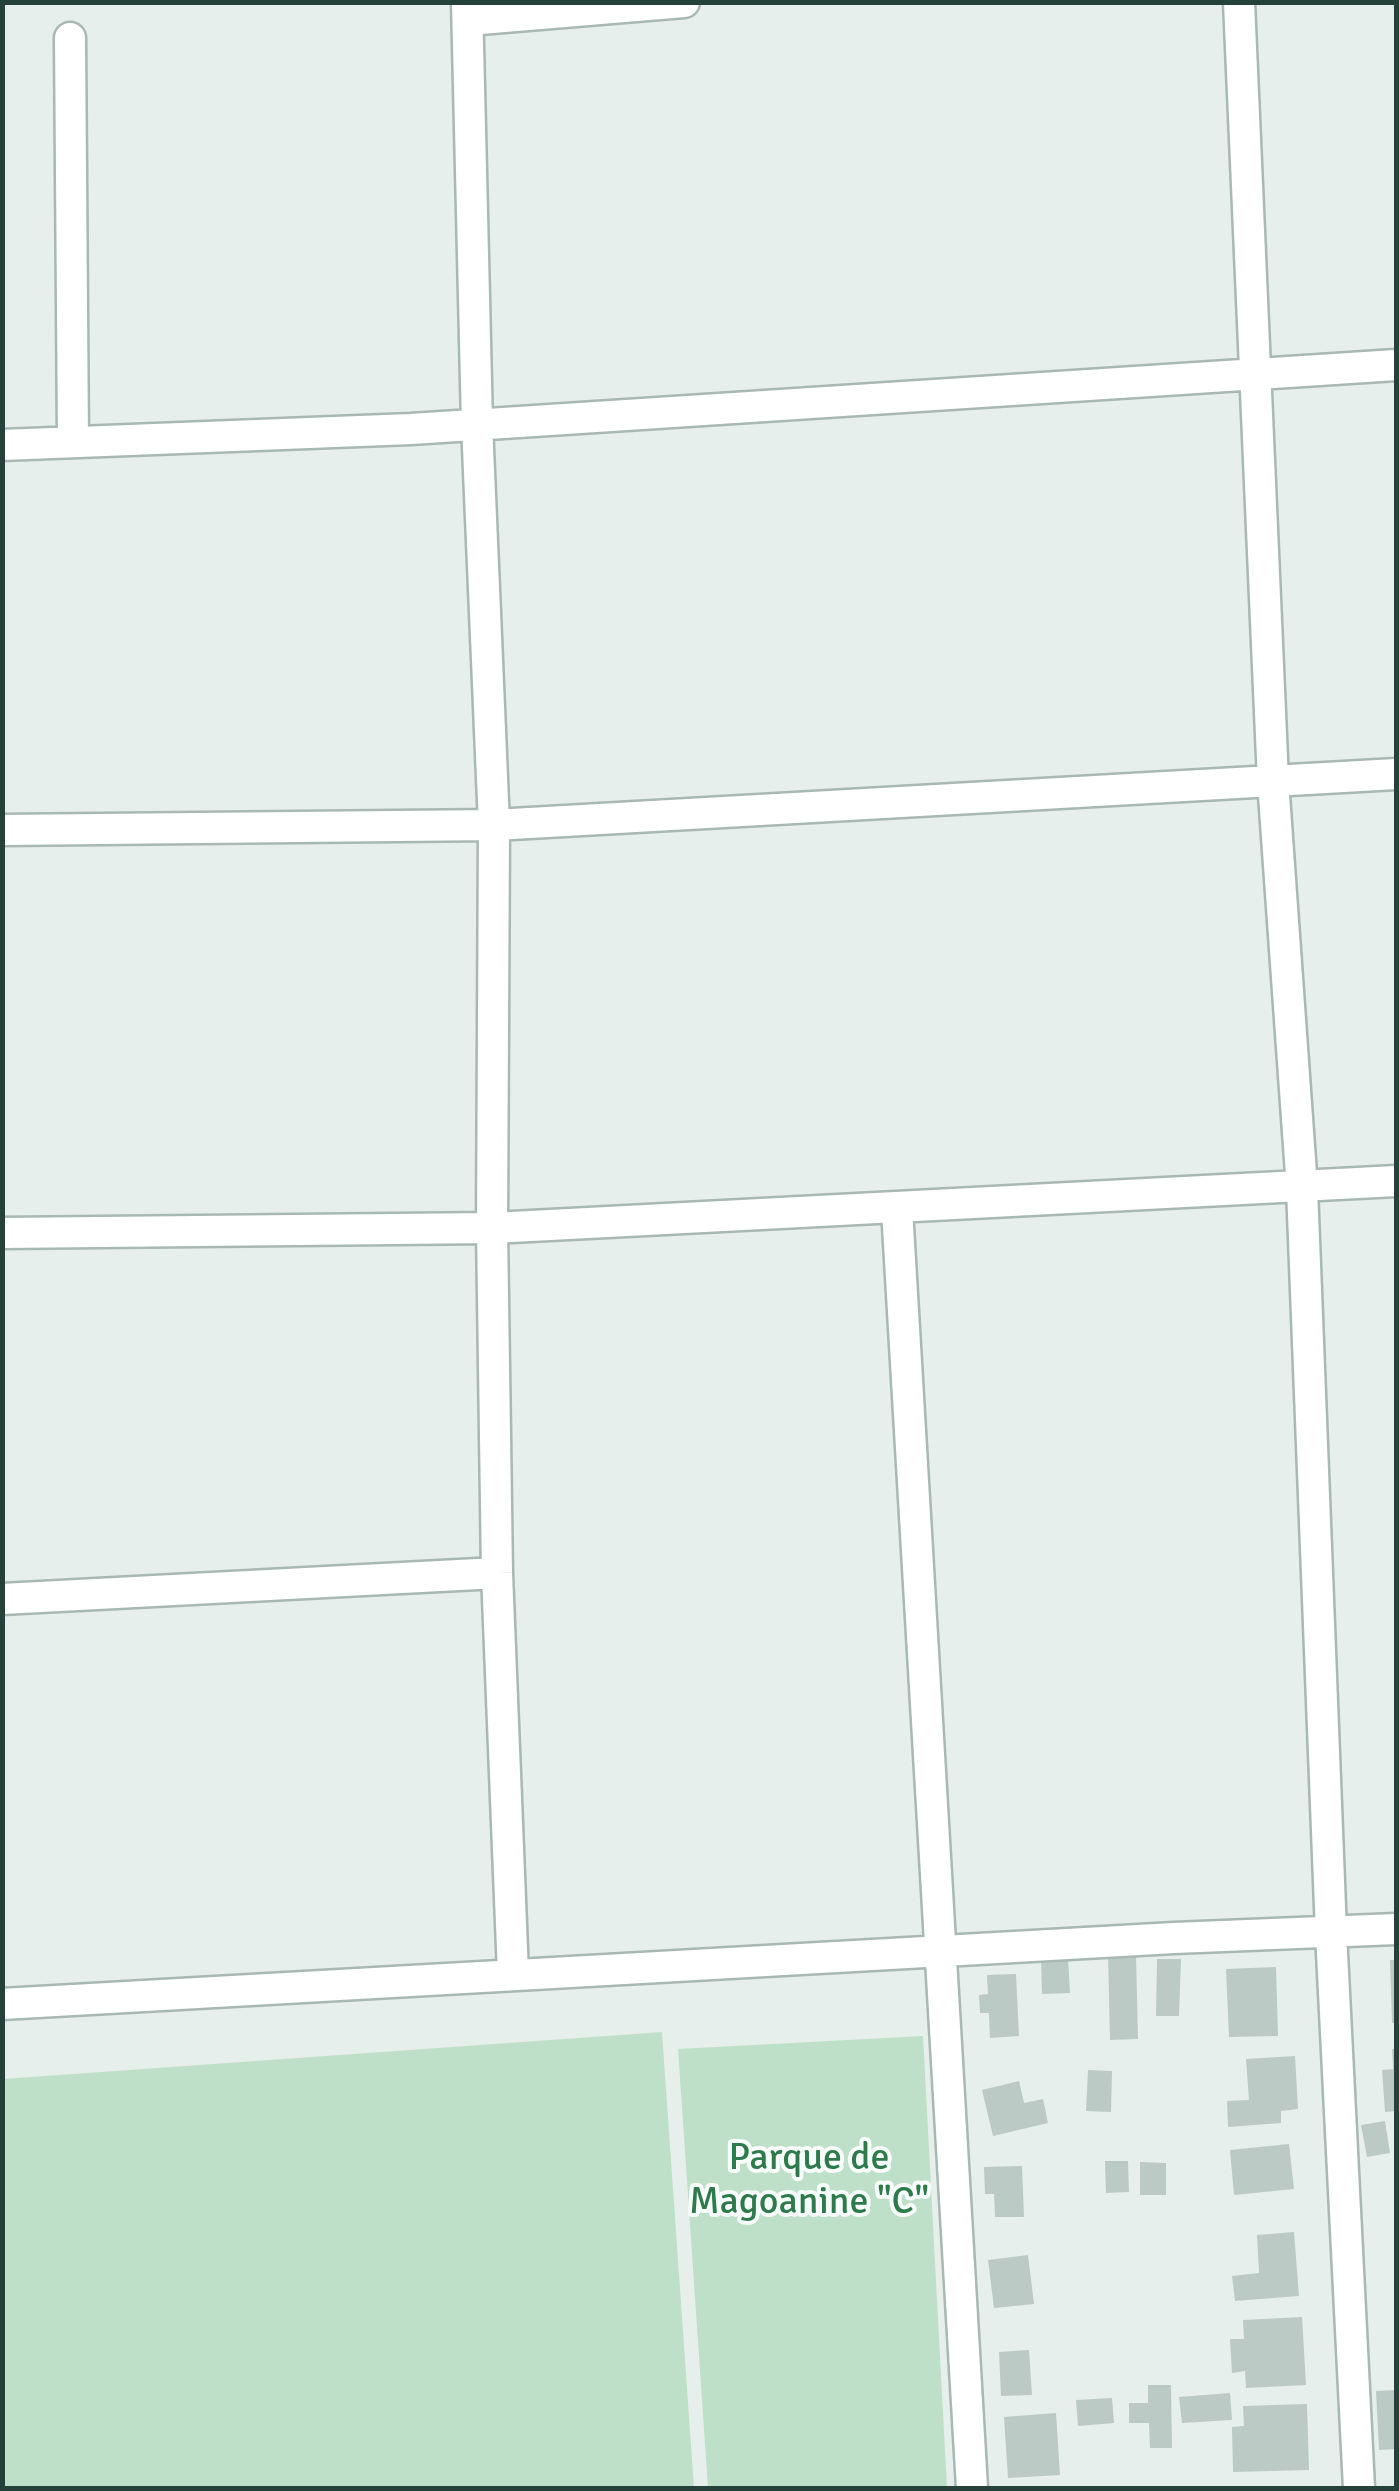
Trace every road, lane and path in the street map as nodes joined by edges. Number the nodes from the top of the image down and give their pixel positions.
1 (684, 2) edge
2 (1238, 2) edge
3 (468, 11) edge
4 (70, 38) dead end
5 (1396, 365) edge
6 (1256, 373) junction
7 (477, 424) junction
8 (74, 442) junction
9 (2, 445) edge
10 (1396, 774) edge
11 (1274, 781) junction
12 (494, 825) junction
13 (2, 830) edge
14 (1396, 1181) edge
15 (1302, 1188) junction
16 (896, 1209) junction
17 (492, 1228) junction
18 (2, 1233) edge
19 (496, 1573) junction
20 (2, 1599) edge
21 (1396, 1929) edge
22 (1332, 1933) junction
23 (942, 1952) junction
24 (513, 1974) junction
25 (2, 2004) edge
26 (972, 2488) edge
27 (1359, 2488) edge

1 - 3 street
2 - 6 street
3 - 7 street
4 - 8 street
5 - 6 street
6 - 7 street
6 - 11 street
7 - 8 street
7 - 12 street
8 - 9 street
10 - 11 street
11 - 12 street
11 - 15 street
12 - 13 street
12 - 17 street
14 - 15 street
15 - 16 street
15 - 22 street
16 - 17 street
16 - 23 street
17 - 18 street
17 - 19 street
19 - 20 street
19 - 24 street
21 - 22 street
22 - 23 street
22 - 27 street
23 - 24 street
23 - 26 street
24 - 25 street

